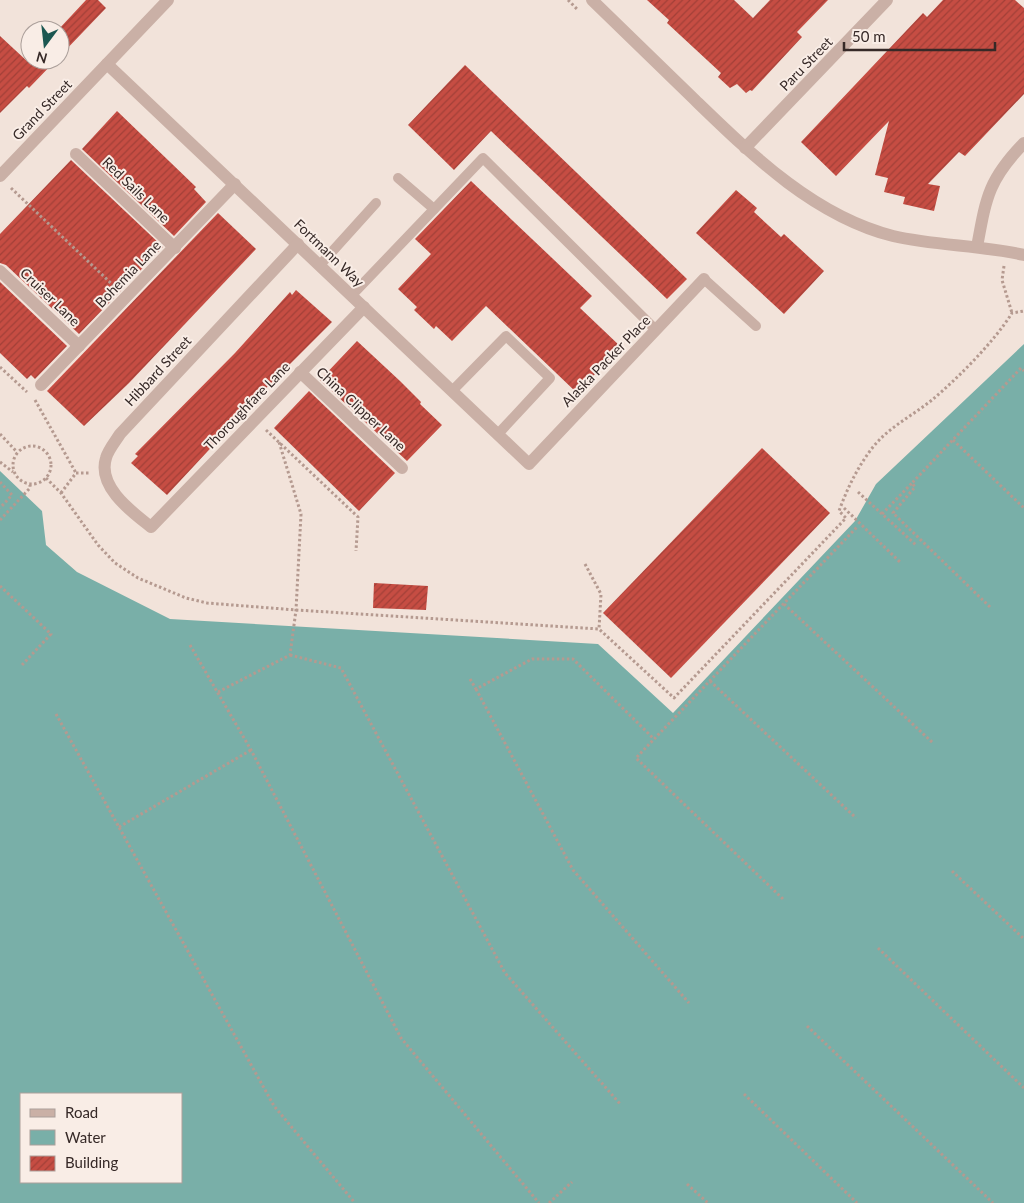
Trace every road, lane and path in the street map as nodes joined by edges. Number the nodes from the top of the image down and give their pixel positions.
1 (168, 0) edge
2 (592, 0) edge
3 (887, 0) edge
4 (107, 64) junction
5 (1024, 143) edge
6 (745, 148) junction
7 (76, 154) dead end
8 (398, 178) dead end
9 (4, 180) edge
10 (235, 184) junction
11 (376, 203) dead end
12 (434, 209) junction
13 (298, 244) junction
14 (977, 247) junction
15 (175, 248) junction
16 (1024, 255) edge
17 (320, 265) junction
18 (1004, 266) dead end
19 (0, 271) edge
20 (704, 280) joint
21 (352, 295) junction
22 (126, 298) junction
23 (364, 307) junction
24 (1024, 311) edge
25 (1012, 313) junction
26 (756, 326) dead end
27 (656, 330) junction
28 (79, 346) junction
29 (0, 367) edge
30 (1024, 371) edge
31 (300, 372) junction
32 (41, 385) dead end
33 (452, 391) junction
34 (255, 419) junction
35 (0, 434) edge
36 (498, 434) junction
37 (953, 440) junction
38 (279, 442) junction
39 (17, 452) junction
40 (0, 462) edge
41 (529, 464) joint
42 (402, 468) dead end
43 (13, 472) junction
44 (76, 473) junction
45 (104, 473) junction
46 (46, 478) junction
47 (0, 482) edge
48 (912, 483) junction
49 (30, 484) junction
50 (858, 492) dead end
51 (62, 493) junction
52 (0, 508) edge
53 (844, 508) dead end
54 (1024, 508) edge
55 (882, 514) junction
56 (0, 520) edge
57 (858, 526) dead end
58 (916, 545) dead end
59 (356, 551) dead end
60 (900, 562) dead end
61 (585, 564) dead end
62 (0, 586) edge
63 (784, 604) junction
64 (990, 607) dead end
65 (296, 610) junction
66 (599, 629) junction
67 (190, 645) dead end
68 (290, 655) junction
69 (22, 665) dead end
70 (470, 679) dead end
71 (710, 681) junction
72 (476, 689) junction
73 (218, 692) junction
74 (56, 714) dead end
75 (654, 739) junction
76 (933, 743) dead end
77 (251, 750) junction
78 (856, 818) dead end
79 (119, 826) junction
80 (952, 871) dead end
81 (783, 899) dead end
82 (1024, 939) edge
83 (878, 948) dead end
84 (689, 1003) dead end
85 (807, 1026) dead end
86 (1024, 1088) edge
87 (744, 1094) dead end
88 (621, 1105) dead end
89 (572, 1182) dead end
90 (687, 1184) dead end
91 (355, 1203) edge
92 (539, 1203) edge
93 (549, 1203) edge
94 (708, 1203) edge
95 (857, 1203) edge
96 (993, 1203) edge

1 - 4 street, Grand Street
2 - 6 street
3 - 6 street, Paru Street
4 - 9 street, Grand Street
4 - 10 street, Fortmann Way
5 - 14 street
6 - 14 street
7 - 15 street, Red Sails Lane
8 - 12 lane
9 - 22 path
10 - 13 street, Fortmann Way
10 - 15 street, Bohemia Lane
11 - 17 lane
12 - 21 lane
12 - 27 lane
13 - 17 street, Fortmann Way
13 - 45 street, Hibbard Street
14 - 16 street
15 - 22 street, Bohemia Lane
17 - 21 street, Fortmann Way
18 - 25 path
19 - 28 street, Cruiser Lane
20 - 26 lane
20 - 27 street, Alaska Packer Place
21 - 23 street, Fortmann Way
22 - 28 street, Bohemia Lane
23 - 31 street, Thoroughfare Lane
23 - 33 street, Fortmann Way
24 - 25 path
25 - 66 path
27 - 41 street, Alaska Packer Place
28 - 32 street, Bohemia Lane
29 - 44 path
30 - 37 path
31 - 34 street, Thoroughfare Lane
31 - 42 street, China Clipper Lane
33 - 36 street, Fortmann Way
33 - 36 lane
34 - 38 path
34 - 45 street, Thoroughfare Lane
35 - 39 path
36 - 41 street, Fortmann Way
37 - 48 path
37 - 54 path
38 - 59 path
38 - 65 path
39 - 43 path
39 - 46 path
40 - 43 path
43 - 49 path
44 - 45 path
44 - 51 path
46 - 49 path
46 - 51 path
47 - 52 path
48 - 55 path
48 - 64 path
49 - 56 path
50 - 55 path
51 - 65 path
53 - 60 path
55 - 58 path
57 - 63 path
61 - 66 path
62 - 69 path
63 - 71 path
63 - 76 path
65 - 66 path
65 - 68 path
67 - 73 path
68 - 73 path
68 - 88 path
70 - 72 path
71 - 75 path
71 - 78 path
72 - 75 path
72 - 84 path
73 - 77 path
74 - 79 path
75 - 81 path
77 - 79 path
77 - 92 path
79 - 91 path
80 - 82 path
83 - 86 path
85 - 96 path
87 - 95 path
89 - 93 path
90 - 94 path

